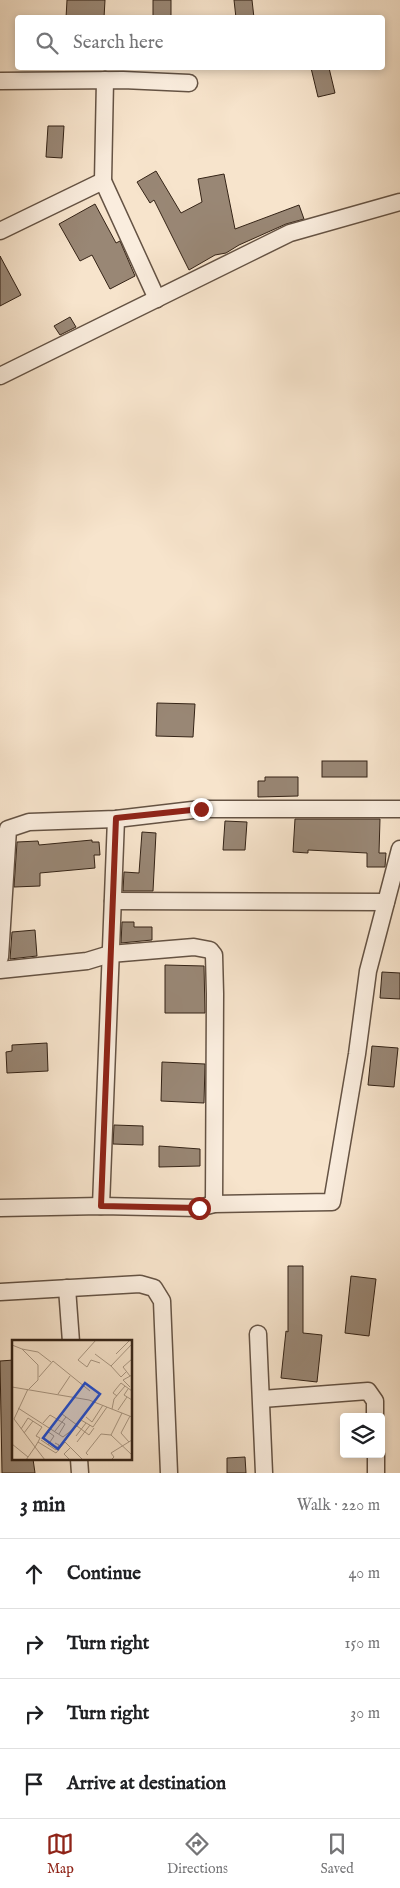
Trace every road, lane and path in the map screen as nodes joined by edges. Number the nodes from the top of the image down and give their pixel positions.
1 (105, 80) junction
2 (0, 81) edge
3 (188, 83) dead end
4 (103, 181) junction
5 (400, 202) edge
6 (0, 231) edge
7 (157, 299) junction
8 (0, 376) edge
9 (400, 809) edge
10 (116, 818) junction
11 (400, 849) edge
12 (113, 901) junction
13 (386, 902) junction
14 (110, 954) junction
15 (0, 957) edge
16 (0, 970) edge
17 (214, 1204) junction
18 (101, 1206) junction
19 (0, 1208) edge
20 (67, 1288) junction
21 (0, 1292) edge
22 (258, 1334) dead end
23 (71, 1340) edge
24 (262, 1399) junction
25 (375, 1413) edge
26 (376, 1458) edge
27 (79, 1460) edge
28 (80, 1473) edge
29 (170, 1473) edge
30 (264, 1473) edge
31 (376, 1473) edge

1 - 2 street
1 - 3 street
1 - 4 street
4 - 6 street
4 - 7 street
5 - 7 street
7 - 8 street
9 - 10 street
10 - 12 street
10 - 15 street
11 - 13 street
12 - 13 street
12 - 14 street
13 - 17 street
14 - 16 street
14 - 17 street
14 - 18 street
17 - 18 street
18 - 19 street
20 - 21 street
20 - 23 street
20 - 29 street
22 - 24 street
24 - 25 street
24 - 30 street
26 - 31 street
27 - 28 street

